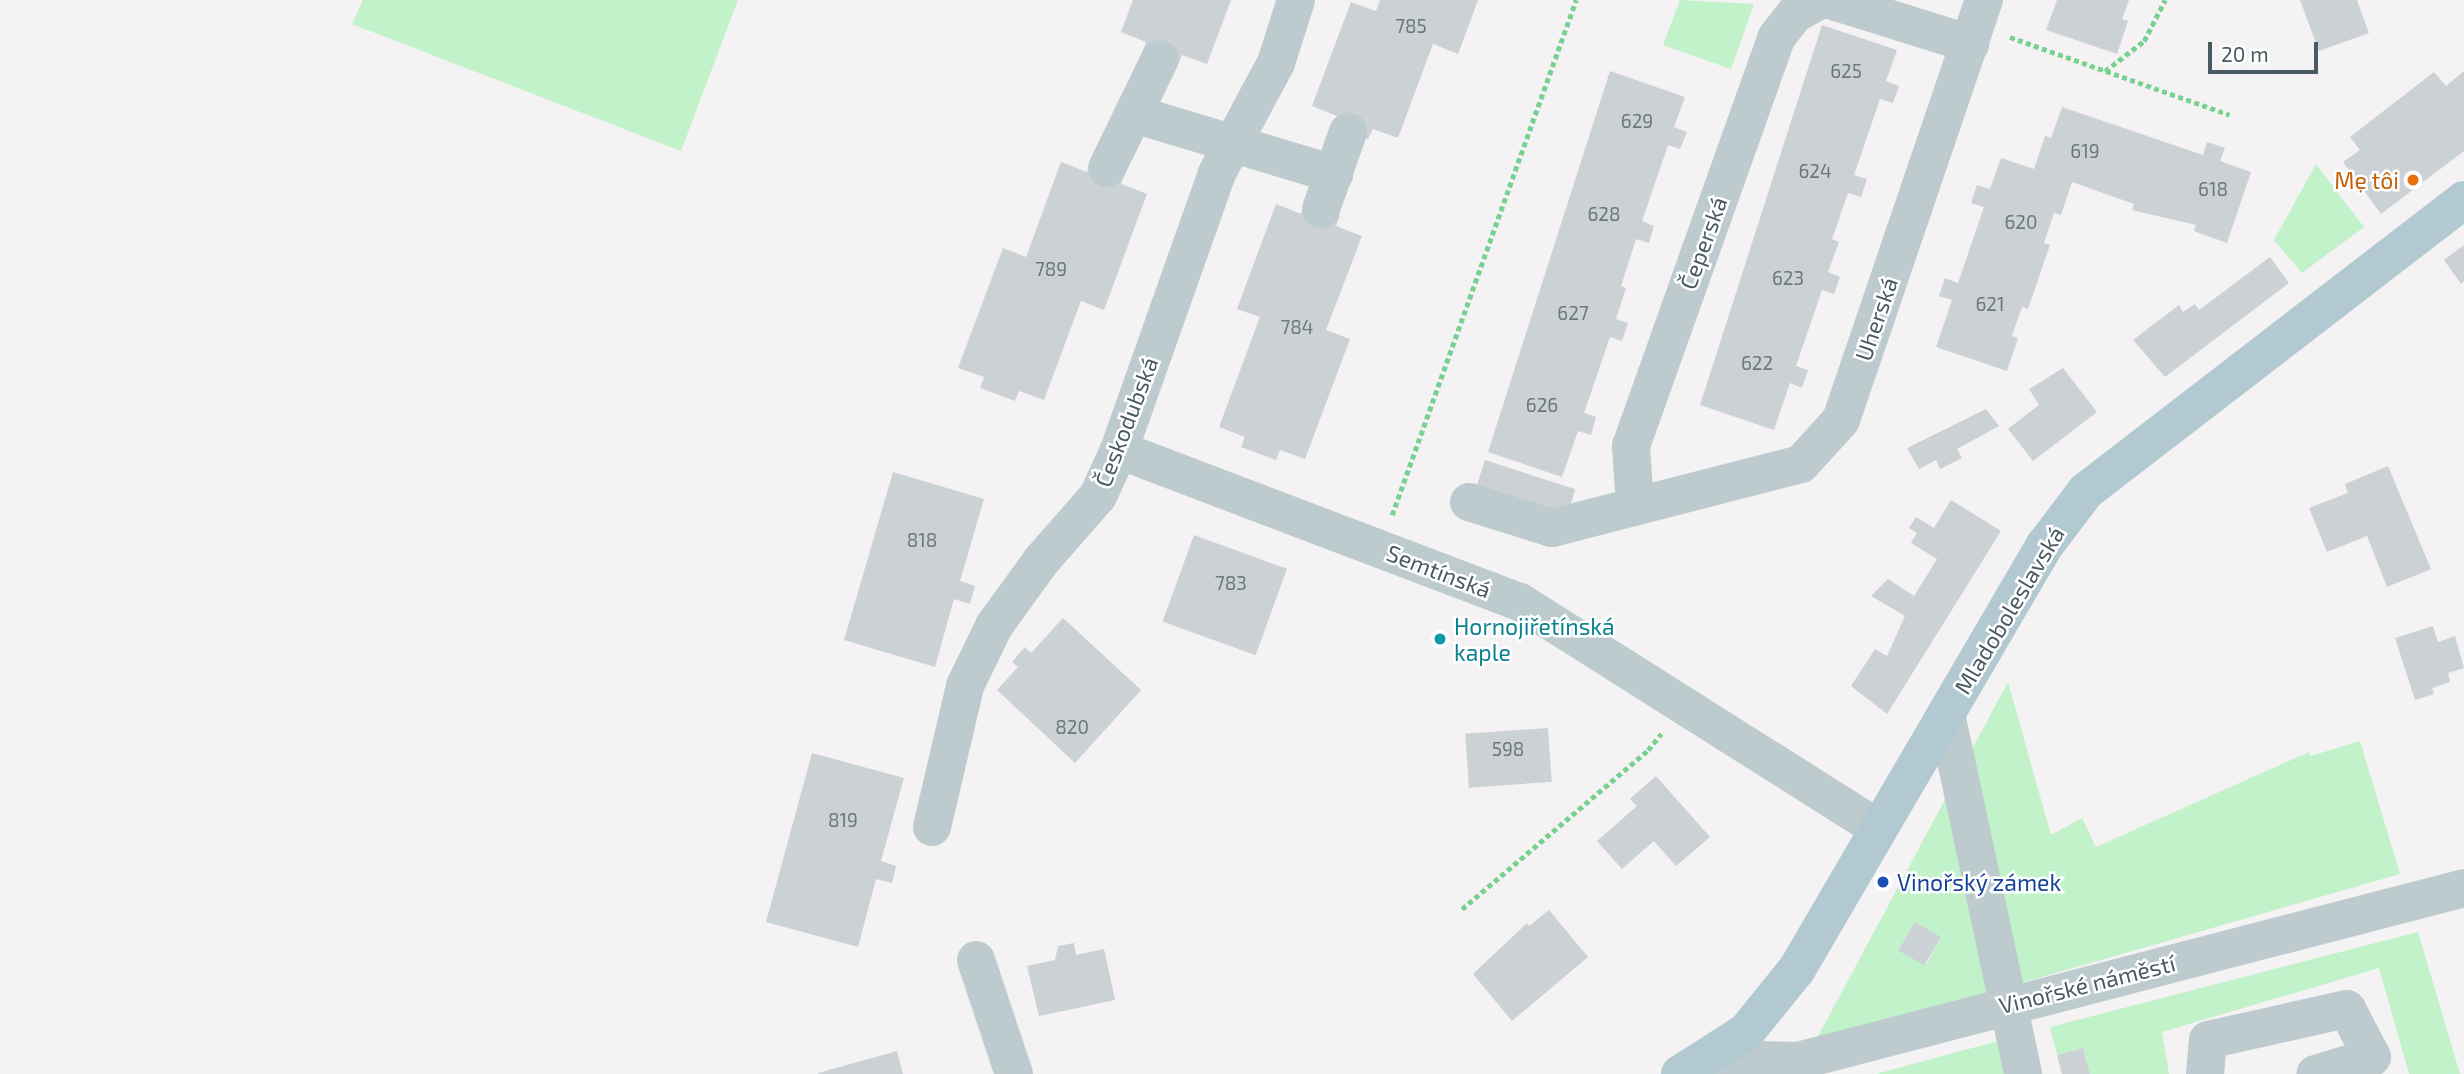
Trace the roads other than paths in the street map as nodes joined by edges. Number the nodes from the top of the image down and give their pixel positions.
1 (1296, 0) edge
2 (1820, 0) edge
3 (1830, 0) edge
4 (1908, 12) edge
5 (1977, 23) edge
6 (1160, 59) dead end
7 (1134, 114) junction
8 (1348, 132) dead end
9 (1233, 144) junction
10 (1107, 168) dead end
11 (1334, 174) junction
12 (2464, 200) edge
13 (1321, 209) dead end
14 (1119, 450) junction
15 (1469, 502) dead end
16 (1635, 507) junction
17 (1946, 714) junction
18 (932, 827) dead end
19 (1878, 828) junction
20 (2464, 888) edge
21 (976, 960) dead end
22 (2007, 1004) junction
23 (1694, 1066) edge
24 (1014, 1074) edge
25 (2023, 1074) edge
26 (2205, 1074) edge
27 (2315, 1074) edge

1 - 9 street, Českodubská
2 - 16 street, Čeperská
3 - 4 street
4 - 5 street
5 - 16 street, Uherská
6 - 7 street
7 - 9 street
7 - 10 street
8 - 11 street
9 - 11 street
9 - 14 street, Českodubská
11 - 13 street
12 - 17 main road, Mladoboleslavská
14 - 18 street, Českodubská
14 - 19 street, Semtínská
15 - 16 street, Uherská
17 - 19 main road, Mladoboleslavská
17 - 22 street
19 - 23 main road, Mladoboleslavská
20 - 22 street, Vinořské náměstí
21 - 24 street
22 - 23 street, Vinořské náměstí
22 - 25 street
26 - 27 street

